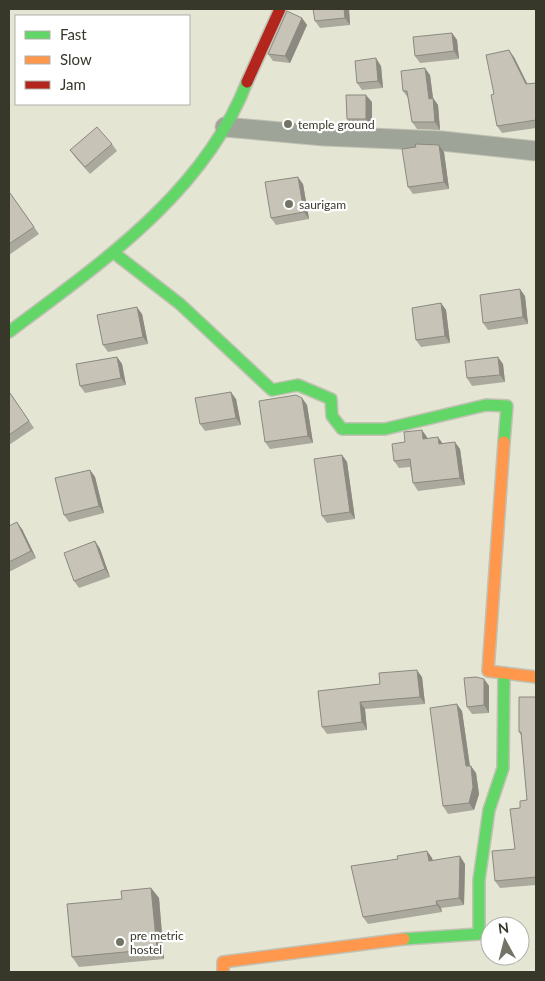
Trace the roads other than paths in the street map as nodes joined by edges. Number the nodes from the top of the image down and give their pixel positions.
1 (280, 9) edge
2 (225, 127) junction
3 (536, 151) edge
4 (114, 253) junction
5 (9, 332) edge
6 (504, 673) junction
7 (536, 677) edge
8 (218, 971) edge

1 - 2 street
2 - 3 street
2 - 4 street
4 - 5 street
4 - 6 street
6 - 7 street
6 - 8 street

